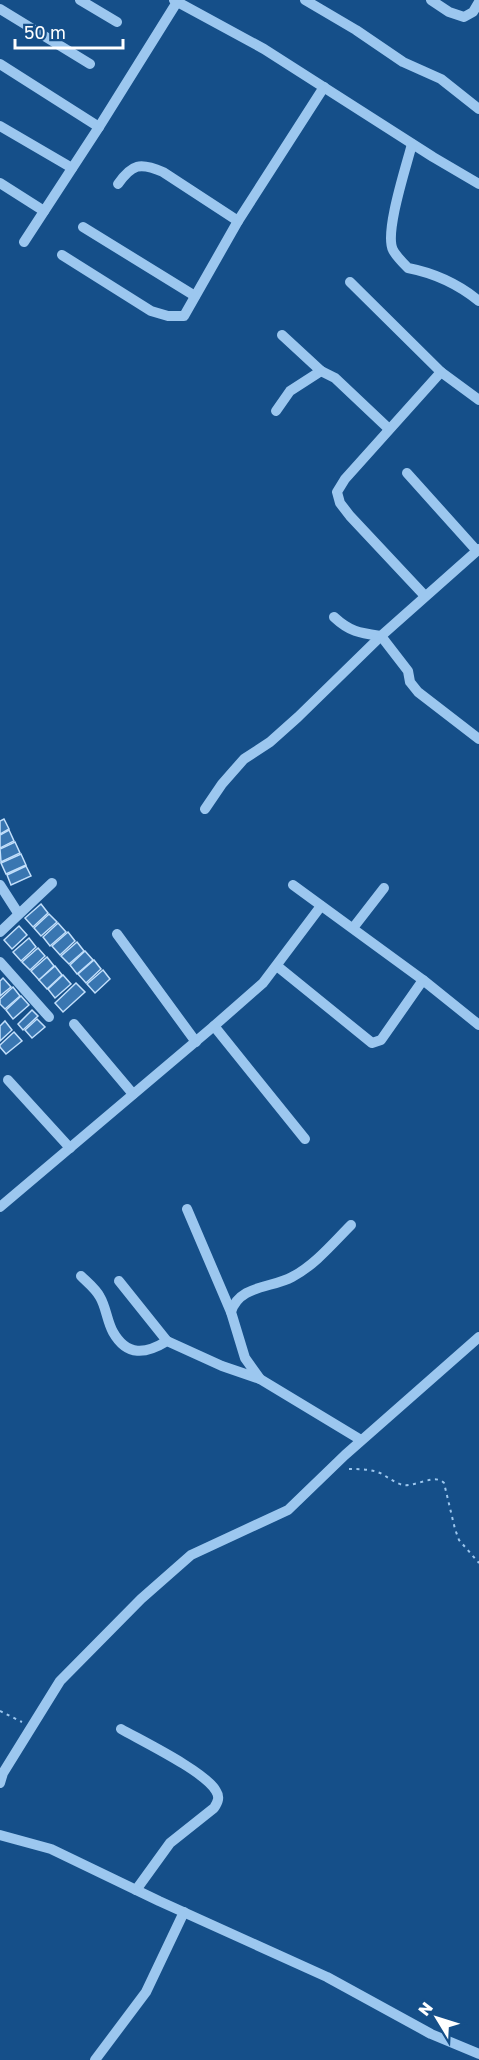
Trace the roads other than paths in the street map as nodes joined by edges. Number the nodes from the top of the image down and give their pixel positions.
1 (80, 0) edge
2 (431, 0) edge
3 (176, 1) edge
4 (309, 1) edge
5 (479, 2) edge
6 (0, 9) edge
7 (117, 22) dead end
8 (0, 64) edge
9 (90, 64) dead end
10 (324, 87) junction
11 (479, 109) edge
12 (0, 126) edge
13 (99, 127) junction
14 (412, 144) junction
15 (72, 168) junction
16 (0, 183) edge
17 (118, 184) dead end
18 (479, 184) edge
19 (44, 211) junction
20 (238, 221) junction
21 (83, 227) dead end
22 (24, 242) dead end
23 (62, 255) dead end
24 (350, 282) dead end
25 (195, 296) junction
26 (479, 301) edge
27 (282, 335) dead end
28 (321, 370) junction
29 (441, 372) junction
30 (479, 400) edge
31 (276, 411) dead end
32 (389, 429) junction
33 (407, 473) dead end
34 (478, 550) edge
35 (425, 596) junction
36 (334, 617) dead end
37 (381, 636) junction
38 (479, 739) edge
39 (205, 809) dead end
40 (52, 883) dead end
41 (0, 885) edge
42 (293, 885) dead end
43 (384, 888) dead end
44 (321, 906) junction
45 (18, 913) junction
46 (352, 928) junction
47 (0, 932) edge
48 (117, 934) dead end
49 (0, 962) edge
50 (277, 966) junction
51 (423, 980) junction
52 (49, 1017) dead end
53 (74, 1024) dead end
54 (214, 1026) junction
55 (479, 1026) edge
56 (196, 1042) junction
57 (8, 1080) dead end
58 (133, 1094) junction
59 (305, 1139) dead end
60 (70, 1148) junction
61 (0, 1207) edge
62 (188, 1209) dead end
63 (351, 1225) dead end
64 (81, 1276) dead end
65 (119, 1281) dead end
66 (231, 1312) junction
67 (479, 1337) edge
68 (167, 1341) junction
69 (260, 1379) junction
70 (361, 1440) junction
71 (121, 1729) dead end
72 (0, 1783) edge
73 (0, 1835) edge
74 (136, 1890) junction
75 (184, 1912) junction
76 (479, 2054) edge
77 (95, 2060) edge

1 - 7 street
2 - 5 street
3 - 10 street
3 - 13 street
4 - 11 street
6 - 9 street
8 - 13 street
10 - 14 street
10 - 20 street
12 - 15 street
13 - 15 street
14 - 18 street
14 - 26 street
15 - 19 street
16 - 19 street
17 - 20 street
19 - 22 street
20 - 25 street
21 - 25 street
23 - 25 street
24 - 29 street
27 - 28 street
28 - 31 street
28 - 32 street
29 - 30 street
29 - 32 street
32 - 35 street
33 - 34 street
34 - 35 street
35 - 37 street
36 - 37 street
37 - 38 street
37 - 39 street
40 - 45 street
41 - 45 street
42 - 44 street
43 - 46 street
44 - 46 street
44 - 50 street
45 - 47 street
46 - 51 street
48 - 56 street
49 - 52 street
50 - 51 street
50 - 54 street
51 - 55 street
53 - 58 street
54 - 56 street
54 - 59 street
56 - 58 street
57 - 60 street
58 - 60 street
60 - 61 street
62 - 66 street
63 - 66 street
64 - 68 street
65 - 68 street
66 - 69 street
67 - 70 street
68 - 69 street
69 - 70 street
70 - 72 street
71 - 74 street
73 - 74 street
74 - 75 street
75 - 76 street
75 - 77 street

